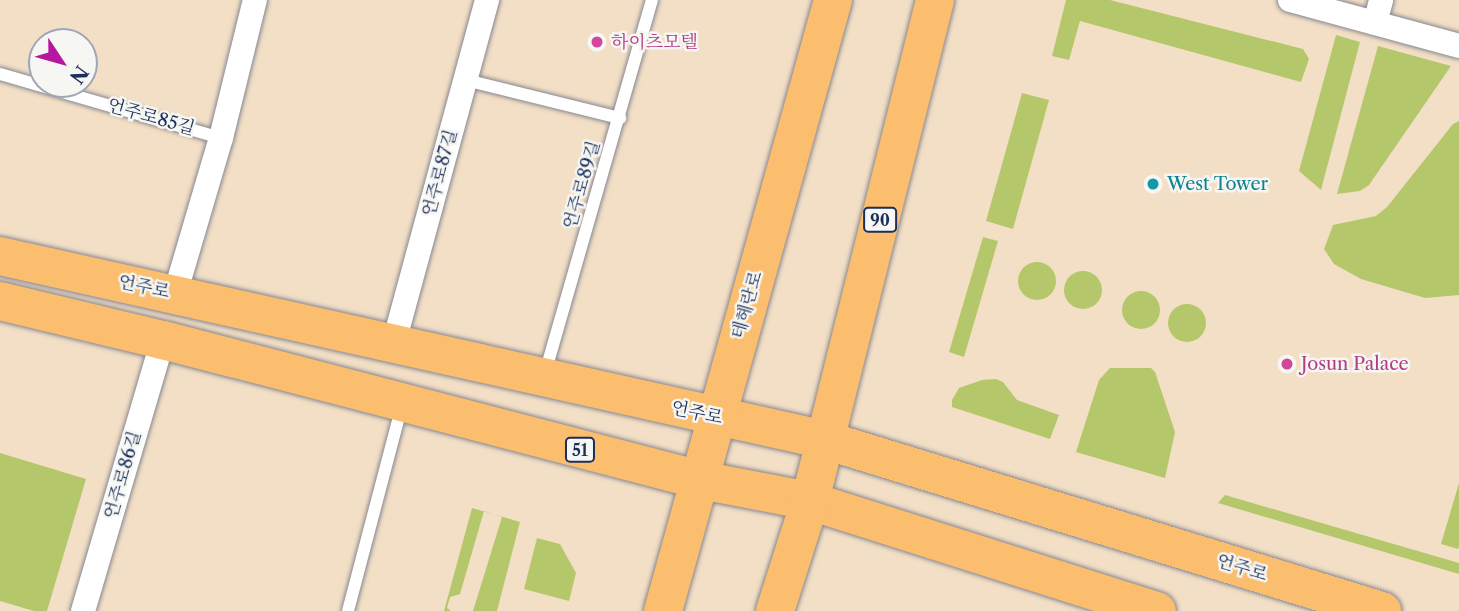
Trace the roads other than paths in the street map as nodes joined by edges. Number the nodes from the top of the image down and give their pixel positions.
1 (255, 0) edge
2 (487, 0) edge
3 (652, 0) edge
4 (833, 0) edge
5 (935, 0) edge
6 (1290, 0) edge
7 (1378, 12) edge
8 (1459, 46) edge
9 (0, 74) edge
10 (466, 80) junction
11 (620, 118) junction
12 (221, 138) junction
13 (0, 256) edge
14 (175, 294) junction
15 (0, 301) edge
16 (163, 340) junction
17 (393, 346) junction
18 (543, 379) junction
19 (402, 404) junction
20 (716, 417) junction
21 (825, 440) junction
22 (700, 480) junction
23 (810, 501) junction
24 (83, 611) edge
25 (348, 611) edge
26 (663, 611) edge
27 (775, 611) edge
28 (1157, 611) edge
29 (1382, 611) edge

1 - 12 street
2 - 10 street, 언주로87길
3 - 11 lane, 언주로89길
4 - 20 main road, 테헤란로
5 - 21 main road, 90
6 - 7 street
7 - 8 street
9 - 12 lane, 언주로85길
10 - 11 lane
10 - 17 street, 언주로87길
11 - 18 lane, 언주로89길
12 - 14 street
13 - 14 main road, 언주로
14 - 17 main road, 언주로
15 - 16 main road, 51
16 - 19 main road, 51
16 - 24 street, 언주로86길
17 - 18 main road, 언주로
18 - 20 main road, 언주로
19 - 22 main road, 51
19 - 25 lane
20 - 21 main road, 언주로
20 - 22 main road, 테헤란로
21 - 23 main road, 90
21 - 29 main road, 언주로
22 - 23 main road, 51
22 - 26 main road, 테헤란로
23 - 27 main road, 90
23 - 28 main road, 51

